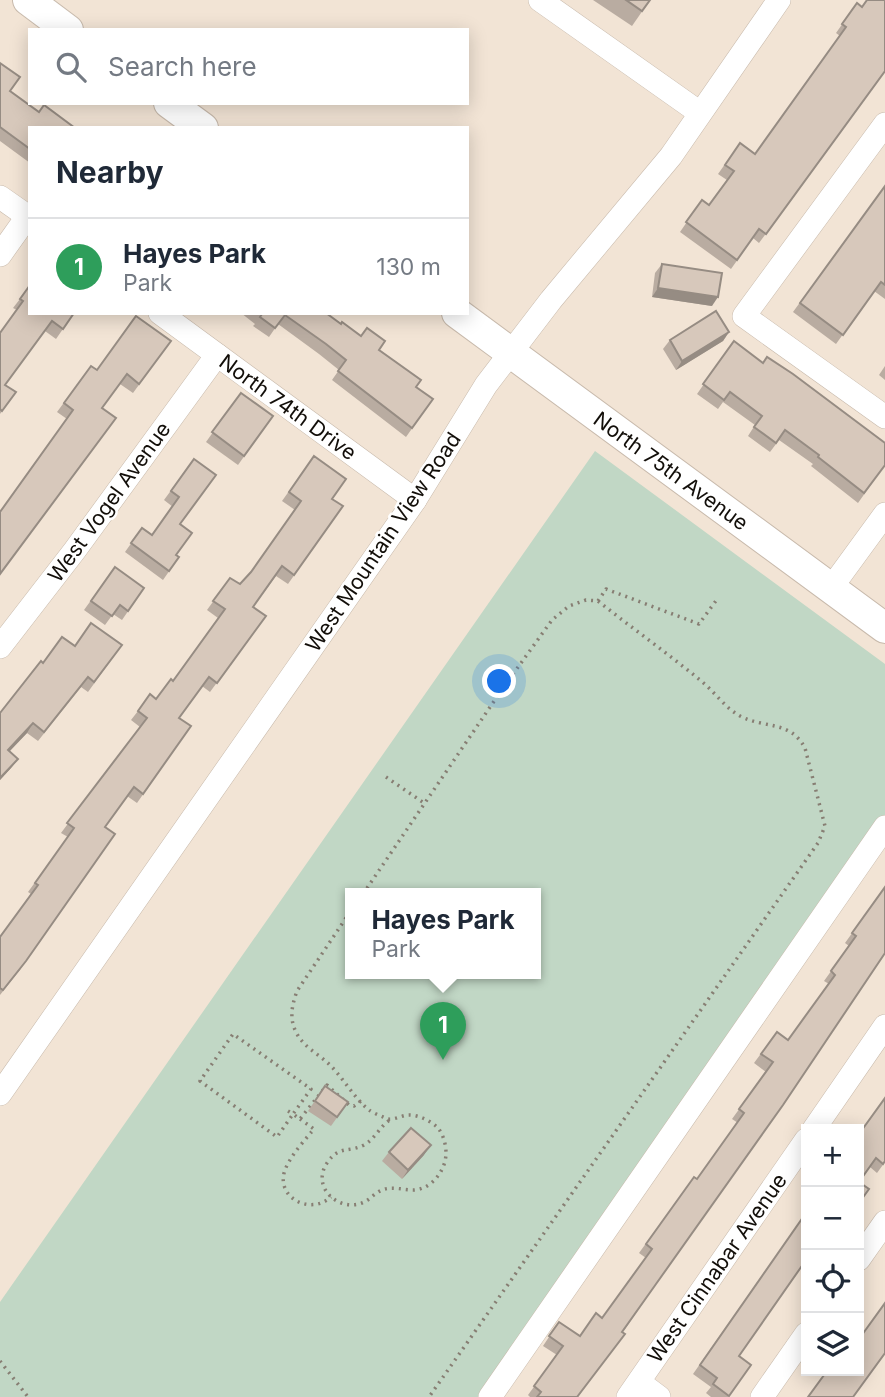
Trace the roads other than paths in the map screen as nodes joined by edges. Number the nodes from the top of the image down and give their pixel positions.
1 (28, 0) edge
2 (540, 0) edge
3 (779, 0) edge
4 (65, 28) edge
5 (172, 105) edge
6 (700, 113) junction
7 (885, 124) edge
8 (200, 126) edge
9 (0, 197) edge
10 (28, 216) edge
11 (28, 218) edge
12 (0, 255) edge
13 (163, 315) edge
14 (460, 315) edge
15 (511, 353) junction
16 (217, 355) junction
17 (885, 417) edge
18 (415, 500) junction
19 (885, 514) edge
20 (831, 588) junction
21 (885, 628) edge
22 (0, 647) edge
23 (885, 827) edge
24 (885, 1026) edge
25 (0, 1094) edge
26 (817, 1124) edge
27 (801, 1147) edge
28 (885, 1222) edge
29 (864, 1252) edge
30 (801, 1341) edge
31 (634, 1390) edge
32 (490, 1397) edge
33 (659, 1397) edge
34 (762, 1397) edge

1 - 4 main road
2 - 6 street
3 - 6 street, West Mountain View Road
5 - 8 main road
6 - 15 street, West Mountain View Road
7 - 17 street
9 - 10 street
11 - 12 street
13 - 16 street, North 74th Drive
14 - 15 main road, North 75th Avenue
15 - 18 street, West Mountain View Road
15 - 20 main road, North 75th Avenue
16 - 18 street, North 74th Drive
16 - 22 street, West Vogel Avenue
18 - 25 street, West Mountain View Road
19 - 20 street
20 - 21 main road, North 75th Avenue
23 - 32 street
24 - 26 street
27 - 31 street, West Cinnabar Avenue
28 - 29 street
30 - 34 street
31 - 33 street

